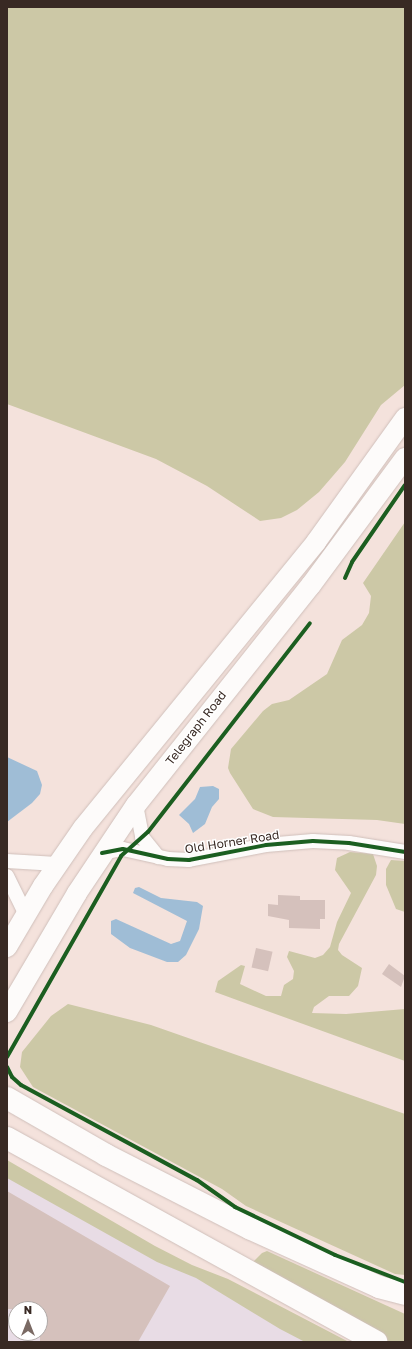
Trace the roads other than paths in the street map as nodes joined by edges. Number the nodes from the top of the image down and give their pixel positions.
1 (405, 418) edge
2 (405, 458) edge
3 (140, 756) junction
4 (161, 772) junction
5 (136, 804) junction
6 (405, 852) edge
7 (102, 854) junction
8 (158, 857) junction
9 (7, 861) edge
10 (57, 864) junction
11 (7, 876) edge
12 (26, 915) junction
13 (7, 947) edge
14 (7, 1012) edge
15 (7, 1098) edge
16 (7, 1138) edge
17 (405, 1294) edge
18 (376, 1342) edge

1 - 3 main road, Telegraph Road
2 - 4 main road, Telegraph Road
3 - 4 main road
3 - 10 main road, Telegraph Road
4 - 5 main road, Telegraph Road
5 - 7 main road, Telegraph Road
5 - 8 street
6 - 8 street, Old Horner Road
7 - 8 street, Old Horner Road
7 - 14 main road, Telegraph Road
9 - 10 street
10 - 12 main road, Telegraph Road
11 - 12 street
12 - 13 main road, Telegraph Road
15 - 17 highway
16 - 18 highway

